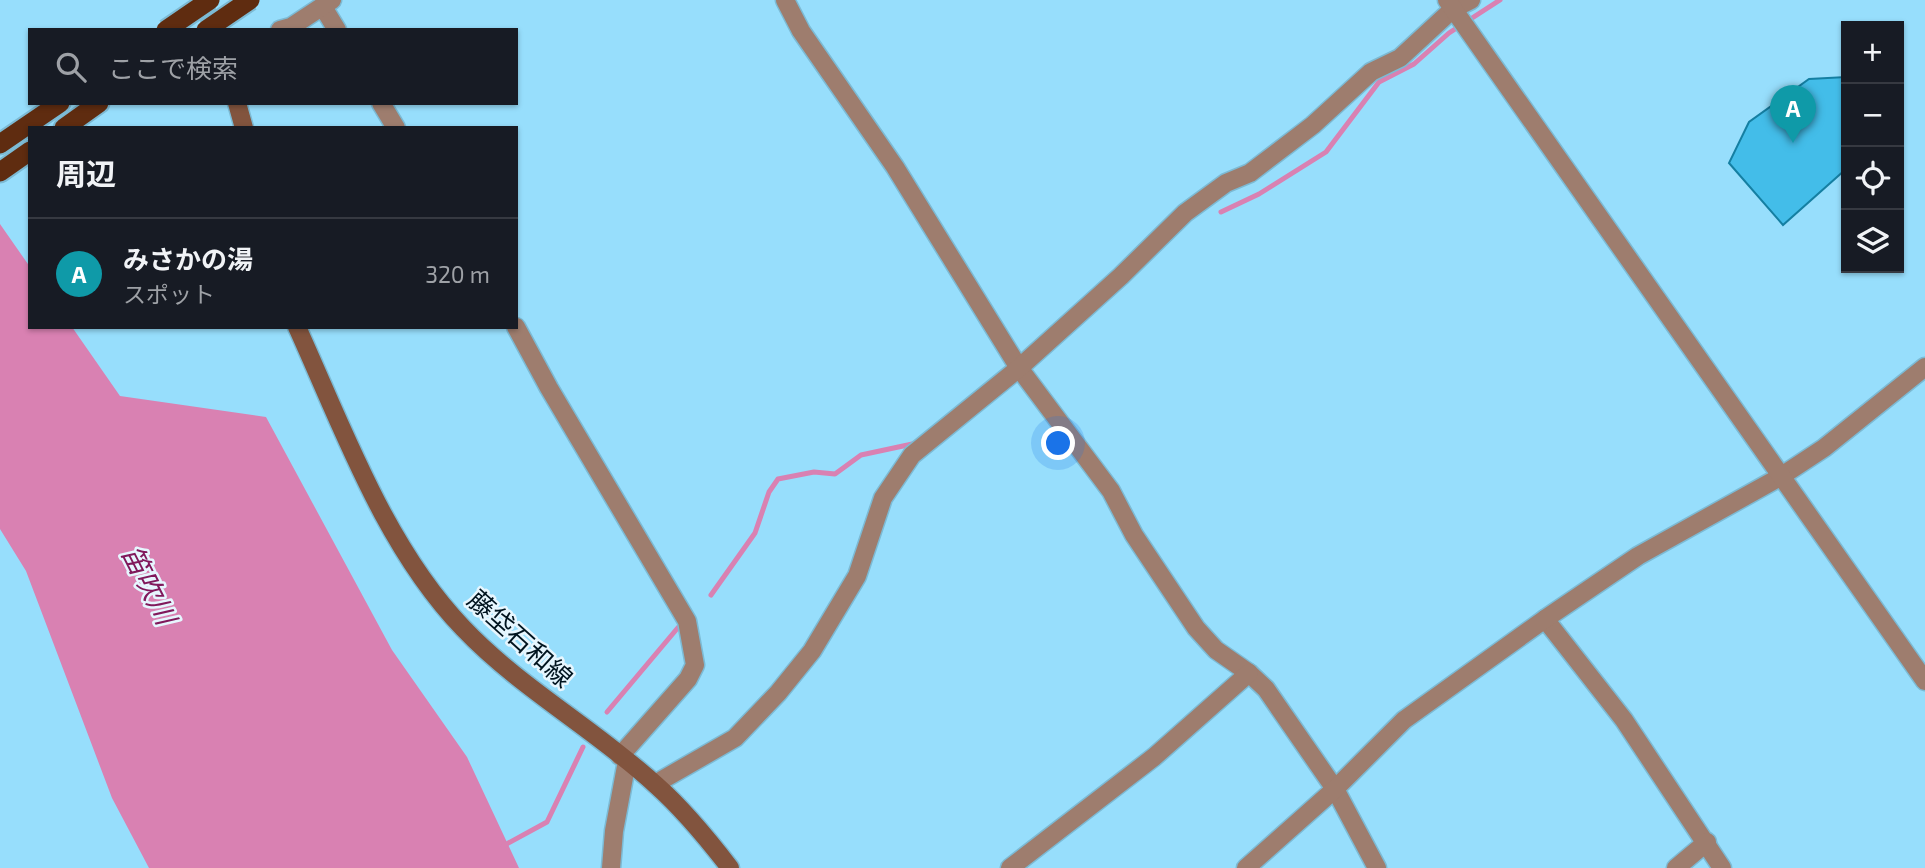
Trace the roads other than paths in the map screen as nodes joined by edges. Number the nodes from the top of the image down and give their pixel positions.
1 (204, 0) edge
2 (209, 0) edge
3 (250, 0) edge
4 (785, 0) edge
5 (1471, 0) edge
6 (327, 3) edge
7 (1452, 8) edge
8 (169, 28) edge
9 (209, 28) edge
10 (214, 28) edge
11 (287, 28) edge
12 (336, 28) edge
13 (57, 105) edge
14 (96, 105) edge
15 (238, 105) edge
16 (383, 105) edge
17 (67, 126) edge
18 (243, 126) edge
19 (395, 126) edge
20 (0, 145) edge
21 (28, 152) edge
22 (0, 172) edge
23 (298, 329) edge
24 (517, 329) edge
25 (1925, 367) edge
26 (1019, 368) junction
27 (1780, 477) junction
28 (1545, 619) junction
29 (1250, 673) junction
30 (1925, 681) edge
31 (622, 757) junction
32 (655, 784) junction
33 (1335, 789) junction
34 (1707, 842) junction
35 (611, 868) edge
36 (730, 868) edge
37 (1010, 868) edge
38 (1245, 868) edge
39 (1377, 868) edge
40 (1676, 868) edge
41 (1723, 868) edge

1 - 10 main road
2 - 8 highway, bridge
3 - 9 highway, bridge
4 - 26 street
5 - 7 street
6 - 11 street
6 - 12 street
7 - 26 street
7 - 27 street
13 - 20 highway
14 - 17 highway
15 - 18 main road
16 - 19 street
21 - 22 highway
23 - 31 main road, 藤垈石和線
24 - 31 street
25 - 27 street
26 - 29 street
26 - 32 street
27 - 28 street
27 - 30 street
28 - 33 street
28 - 34 street
29 - 33 street
29 - 37 street
31 - 32 main road, 藤垈石和線
31 - 35 street
32 - 36 main road, 藤垈石和線
33 - 38 street
33 - 39 street
34 - 40 street
34 - 41 street

